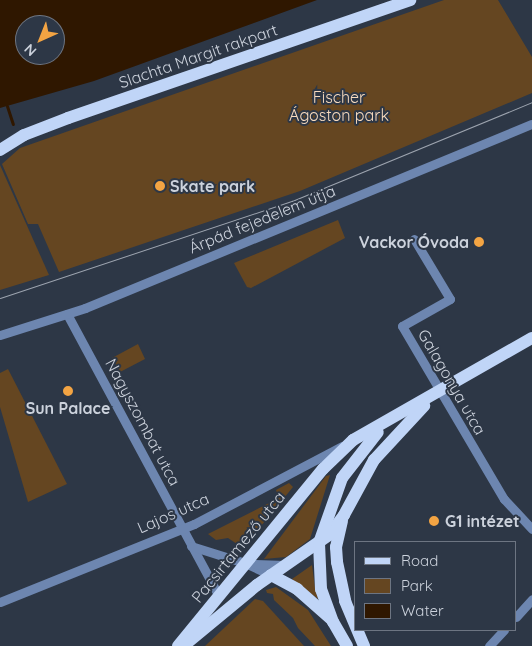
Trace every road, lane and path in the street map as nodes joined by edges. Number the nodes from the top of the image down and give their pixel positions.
1 (410, 0) edge
2 (532, 124) edge
3 (0, 150) edge
4 (414, 238) dead end
5 (67, 314) junction
6 (0, 335) edge
7 (532, 338) edge
8 (436, 396) junction
9 (395, 417) junction
10 (353, 440) junction
11 (323, 469) joint
12 (344, 515) junction
13 (182, 529) junction
14 (532, 529) edge
15 (319, 543) junction
16 (191, 546) junction
17 (245, 563) junction
18 (287, 564) junction
19 (271, 575) junction
20 (219, 596) junction
21 (532, 599) edge
22 (0, 602) edge
23 (517, 616) edge
24 (333, 622) junction
25 (354, 622) edge
26 (358, 631) edge
27 (503, 631) edge
28 (178, 646) edge
29 (183, 646) edge
30 (348, 646) edge
31 (364, 646) edge
32 (488, 646) edge

1 - 3 main road, Slachta Margit rakpart
2 - 5 street, Árpád fejedelem útja
4 - 8 street, Galagonya utca
5 - 6 street, Árpád fejedelem útja
5 - 13 street, Nagyszombat utca
7 - 8 main road, Lajos utca
8 - 9 main road, Lajos utca
8 - 12 main road, Lajos utca
8 - 14 street, Galagonya utca
9 - 10 main road, Lajos utca
9 - 15 main road
10 - 11 main road, Lajos utca
10 - 13 street, Lajos utca
11 - 17 main road, Pacsirtamező utca
12 - 15 main road, Pacsirtamező utca
12 - 25 main road
13 - 16 street, Nagyszombat utca
13 - 22 street, Lajos utca
15 - 18 main road, Pacsirtamező utca
15 - 24 main road
16 - 17 street
16 - 20 street, Nagyszombat utca
17 - 18 street
17 - 19 street
17 - 20 main road, Pacsirtamező utca
18 - 19 main road, Pacsirtamező utca
19 - 24 main road
19 - 29 main road, Pacsirtamező utca
20 - 28 main road, Pacsirtamező utca
21 - 23 street
24 - 30 main road
26 - 31 main road
27 - 32 street

